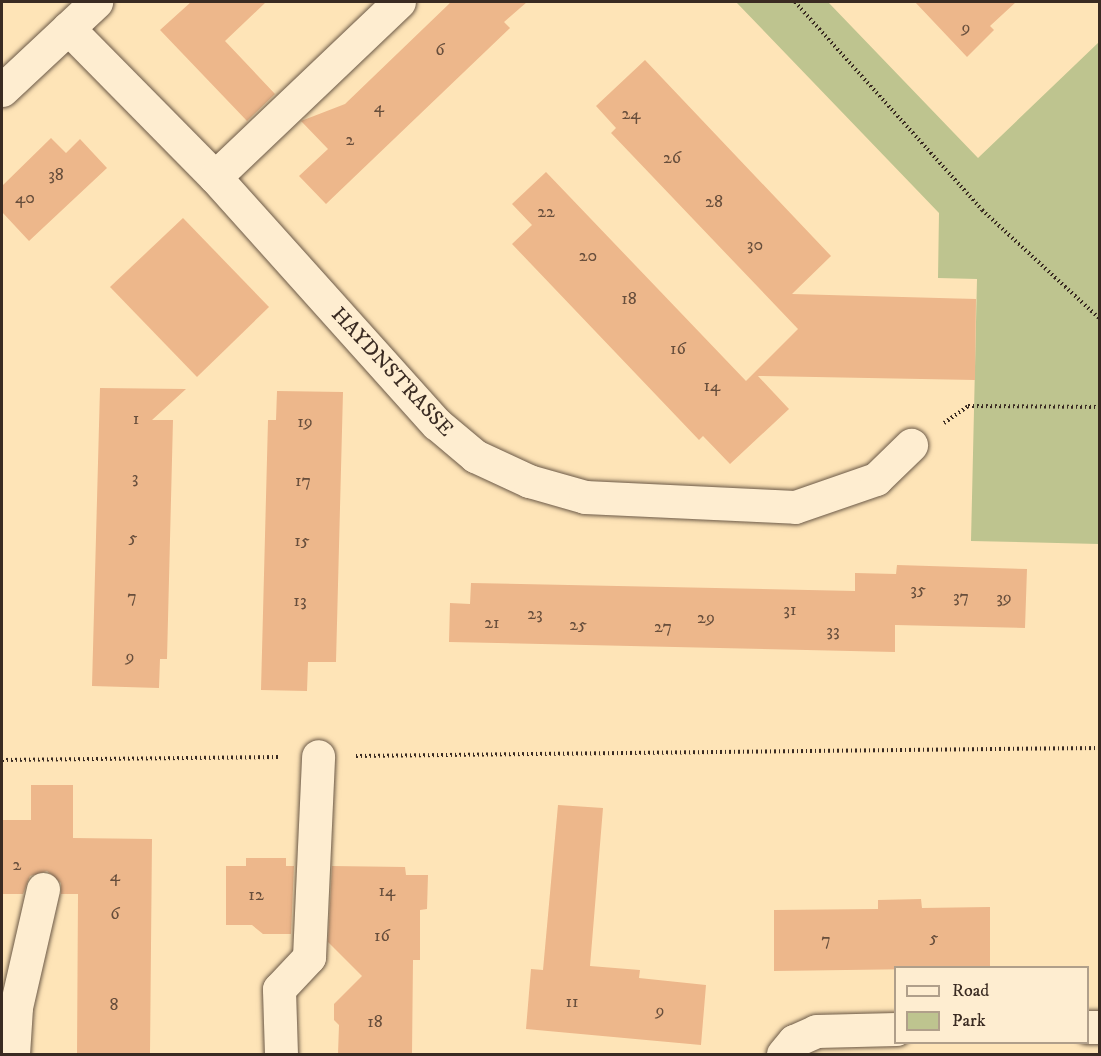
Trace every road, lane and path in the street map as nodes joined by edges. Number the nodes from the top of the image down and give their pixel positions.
1 (96, 2) edge
2 (399, 2) edge
3 (795, 2) edge
4 (68, 28) junction
5 (2, 90) edge
6 (215, 177) junction
7 (1100, 319) edge
8 (1100, 407) edge
9 (911, 445) joint
10 (1100, 748) edge
11 (318, 756) junction
12 (2, 760) edge
13 (43, 889) dead end
14 (9, 1006) edge
15 (894, 1029) edge
16 (13, 1054) edge
17 (281, 1054) edge
18 (783, 1054) edge

1 - 4 street
2 - 6 street
3 - 7 path
4 - 5 street
4 - 6 street, HAYDNSTRASSE
6 - 9 street, HAYDNSTRASSE
8 - 9 path
10 - 11 path
11 - 12 path
11 - 17 street
13 - 14 street
14 - 16 street
15 - 18 street

